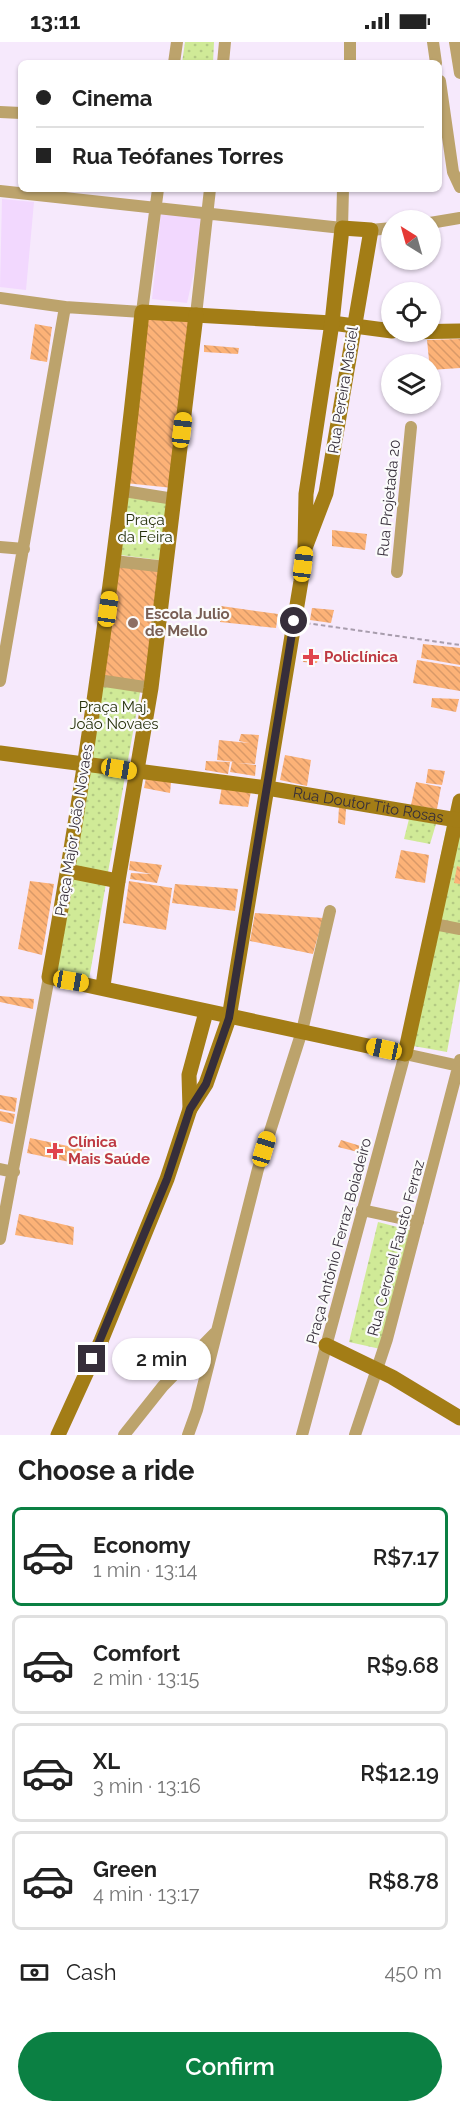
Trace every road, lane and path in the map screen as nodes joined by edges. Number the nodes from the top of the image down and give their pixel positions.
1 (177, 42) edge
2 (225, 42) edge
3 (350, 42) edge
4 (433, 42) edge
5 (455, 42) edge
6 (174, 60) edge
7 (223, 60) edge
8 (350, 60) edge
9 (437, 60) edge
10 (458, 60) junction
11 (442, 62) edge
12 (460, 74) edge
13 (442, 92) edge
14 (0, 112) edge
15 (18, 113) edge
16 (457, 171) edge
17 (460, 187) edge
18 (0, 191) edge
19 (158, 192) edge
20 (210, 192) edge
21 (343, 192) edge
22 (155, 208) junction
23 (207, 214) junction
24 (460, 218) edge
25 (441, 221) edge
26 (342, 228) junction
27 (381, 229) edge
28 (371, 230) junction
29 (0, 298) edge
30 (65, 307) junction
31 (142, 312) junction
32 (196, 315) junction
33 (332, 323) junction
34 (353, 325) junction
35 (381, 329) edge
36 (441, 331) edge
37 (460, 331) edge
38 (316, 418) junction
39 (339, 421) junction
40 (411, 427) dead end
41 (124, 491) junction
42 (174, 499) junction
43 (0, 547) edge
44 (305, 548) junction
45 (24, 549) junction
46 (114, 561) junction
47 (166, 567) junction
48 (397, 572) dead end
49 (294, 621) junction
50 (460, 645) edge
51 (98, 680) junction
52 (0, 681) edge
53 (151, 688) junction
54 (3, 752) edge
55 (85, 763) junction
56 (136, 772) junction
57 (267, 788) junction
58 (460, 801) edge
59 (458, 821) edge
60 (68, 871) junction
61 (118, 881) junction
62 (330, 911) dead end
63 (434, 924) junction
64 (460, 929) edge
65 (49, 977) junction
66 (103, 986) junction
67 (206, 1012) junction
68 (229, 1018) junction
69 (302, 1031) junction
70 (405, 1054) junction
71 (459, 1063) edge
72 (190, 1109) junction
73 (0, 1169) edge
74 (14, 1172) junction
75 (362, 1210) junction
76 (418, 1222) junction
77 (0, 1239) edge
78 (216, 1331) junction
79 (326, 1345) junction
80 (378, 1371) junction
81 (460, 1418) edge
82 (61, 1434) edge
83 (124, 1435) edge
84 (189, 1435) edge
85 (302, 1435) edge
86 (355, 1435) edge

1 - 6 street
2 - 7 street
3 - 8 street
4 - 9 street
5 - 10 street
10 - 11 street
10 - 12 street
13 - 16 street
14 - 15 street
16 - 17 street
18 - 22 street
19 - 22 street
20 - 23 street
21 - 26 street
22 - 23 street
22 - 31 street
23 - 26 street
23 - 32 street
24 - 25 street
26 - 28 street
26 - 33 street, Rua Pereira Maciel
27 - 28 street
28 - 34 street, Rua Pereira Maciel
29 - 30 street
30 - 31 street
30 - 45 street
31 - 32 street
31 - 41 street, Praça Major João Novaes
32 - 33 street
32 - 42 street
33 - 34 street
33 - 38 street, Rua Pereira Maciel
34 - 35 street
34 - 39 street, Rua Pereira Maciel
36 - 37 street
38 - 39 street
38 - 44 street, Rua Pereira Maciel
39 - 44 street, Rua Pereira Maciel
40 - 48 street, Rua Projetada 20
41 - 42 street
41 - 46 street, Praça Major João Novaes
42 - 47 street
43 - 45 street
44 - 49 street, Rua Pereira Maciel
45 - 52 street
46 - 47 street
46 - 51 street, Praça Major João Novaes
47 - 53 street
49 - 50 path
49 - 57 street, Rua Pereira Maciel
51 - 53 street
51 - 55 street, Praça Major João Novaes
53 - 56 street
54 - 55 street, Rua Doutor Tito Rosas
55 - 56 street, Rua Doutor Tito Rosas
55 - 60 street, Praça Major João Novaes
56 - 57 street, Rua Doutor Tito Rosas
56 - 61 street
57 - 59 street, Rua Doutor Tito Rosas
57 - 68 street, Rua Pereira Maciel
58 - 59 street
59 - 63 street
60 - 61 street
60 - 65 street, Praça Major João Novaes
61 - 66 street
62 - 69 street
63 - 64 street
63 - 70 street
65 - 66 street
65 - 74 street
66 - 67 street
67 - 68 street
67 - 72 street
68 - 69 street
68 - 72 street, Rua Pereira Maciel
69 - 70 street
69 - 78 street
70 - 71 street
70 - 75 street, Praça Antônio Ferraz Boiadeiro
71 - 76 street, Rua Ceronel Fausto Ferraz
72 - 82 street
73 - 74 street
74 - 77 street
75 - 76 street
75 - 79 street, Praça Antônio Ferraz Boiadeiro
76 - 80 street, Rua Ceronel Fausto Ferraz
78 - 83 street
78 - 84 street
79 - 80 street
79 - 85 street, Praça Antônio Ferraz Boiadeiro
80 - 81 street
80 - 86 street, Rua Ceronel Fausto Ferraz

